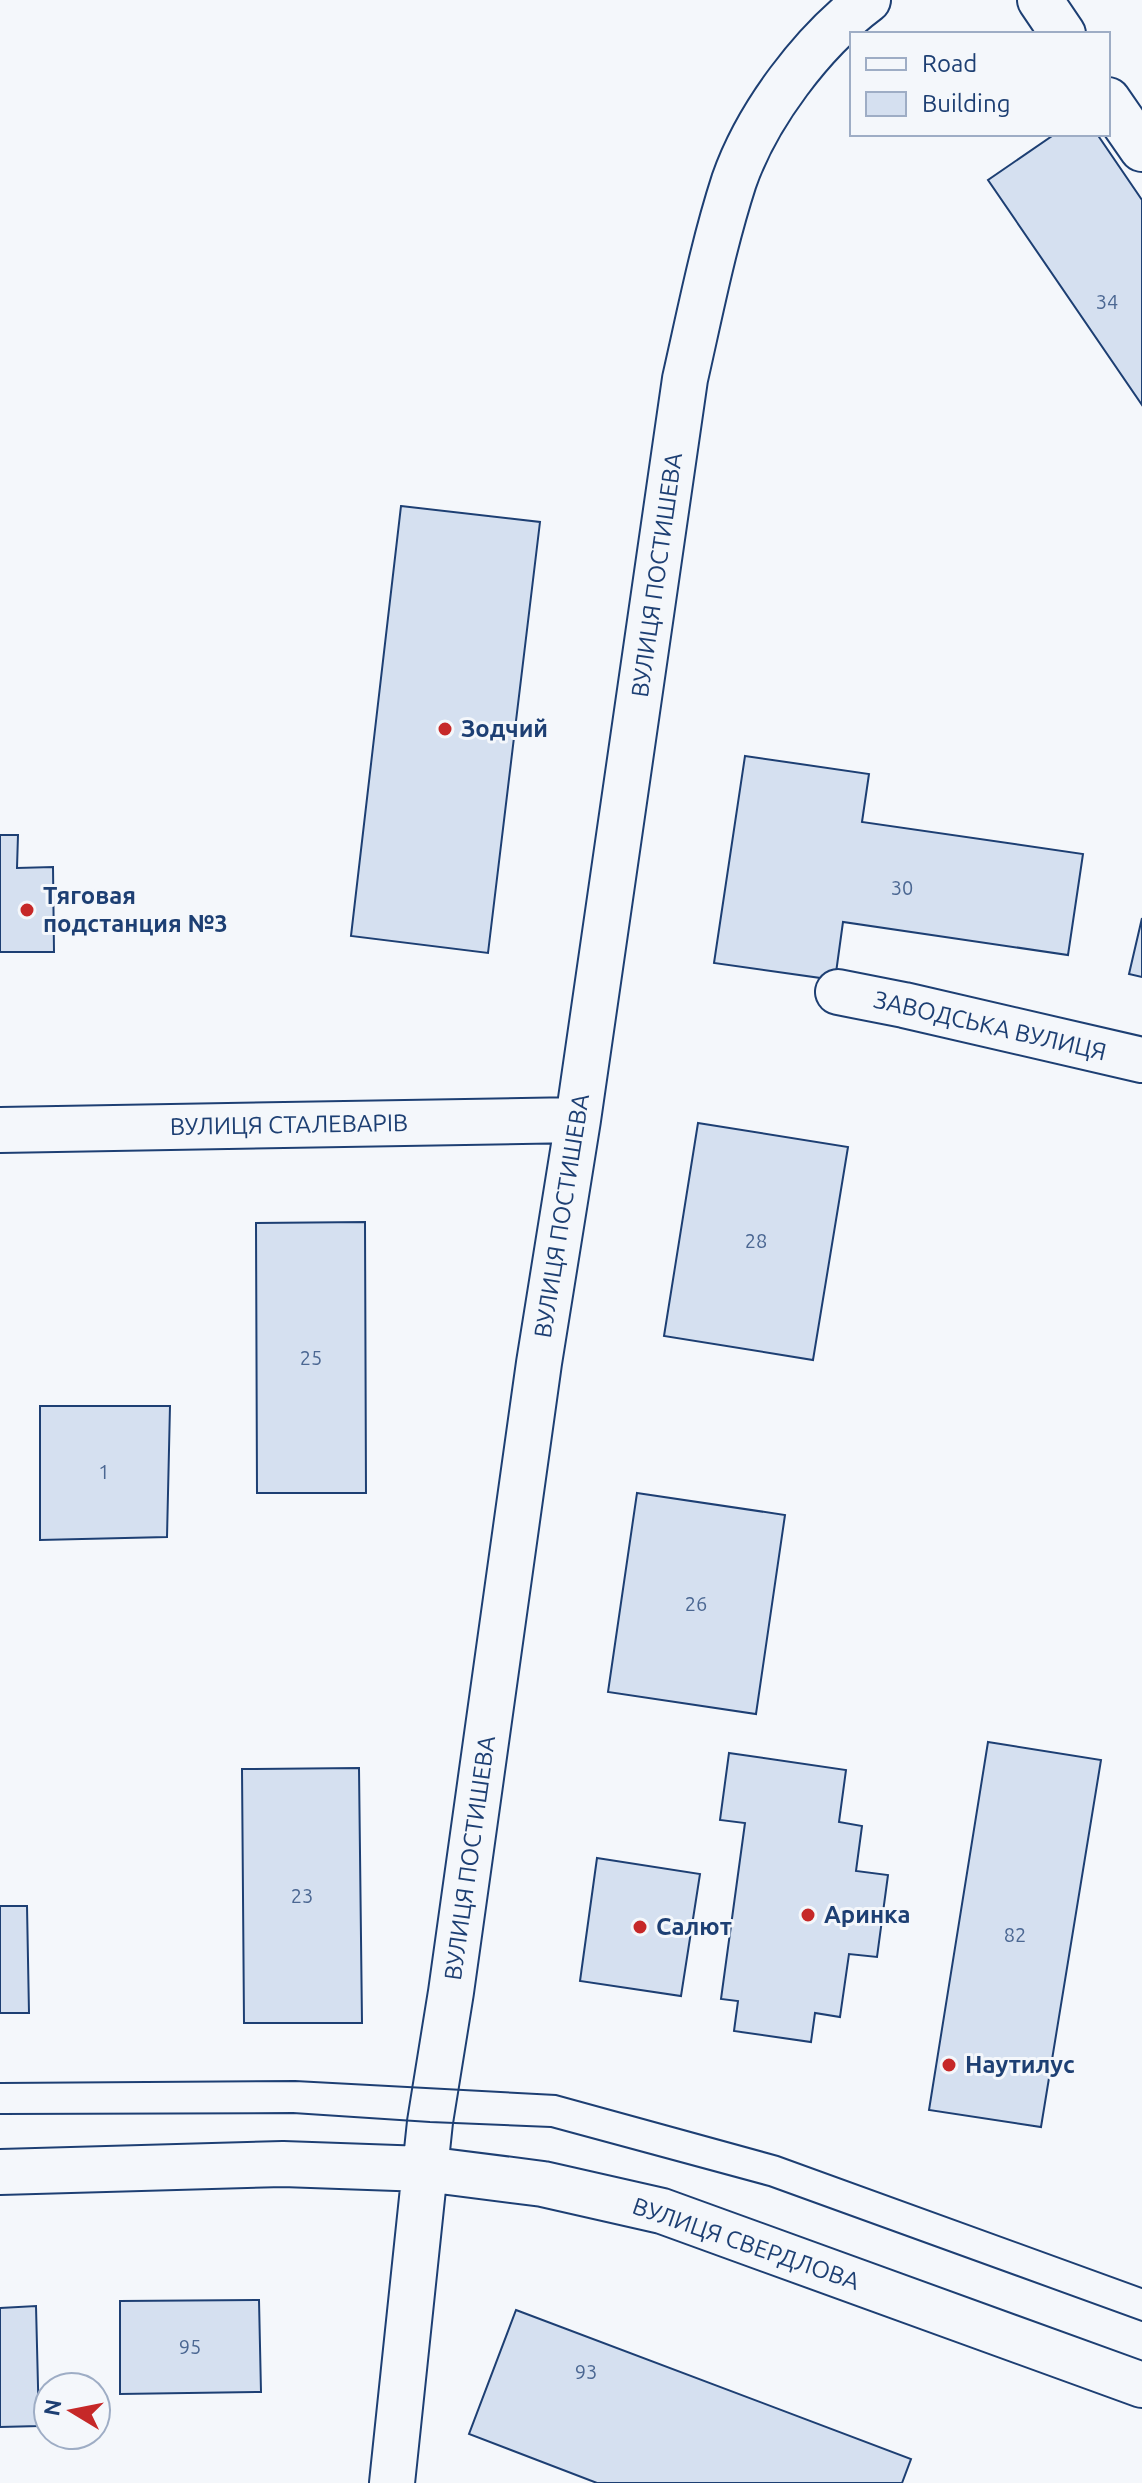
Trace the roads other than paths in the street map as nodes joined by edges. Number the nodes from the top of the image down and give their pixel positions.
1 (868, 0) edge
2 (1040, 0) edge
3 (1062, 32) edge
4 (1110, 103) edge
5 (1142, 149) edge
6 (838, 992) dead end
7 (1142, 1060) edge
8 (578, 1120) junction
9 (0, 1130) edge
10 (425, 2169) junction
11 (0, 2172) edge
12 (1142, 2385) edge
13 (392, 2483) edge

1 - 8 street, ВУЛИЦЯ ПОСТИШЕВА
2 - 3 street
4 - 5 street
6 - 7 street, ЗАВОДСЬКА ВУЛИЦЯ
8 - 9 street, ВУЛИЦЯ СТАЛЕВАРІВ
8 - 10 street, ВУЛИЦЯ ПОСТИШЕВА
10 - 11 street, ВУЛИЦЯ СВЕРДЛОВА
10 - 12 street, ВУЛИЦЯ СВЕРДЛОВА
10 - 13 street, ВУЛИЦЯ ПОСТИШЕВА

